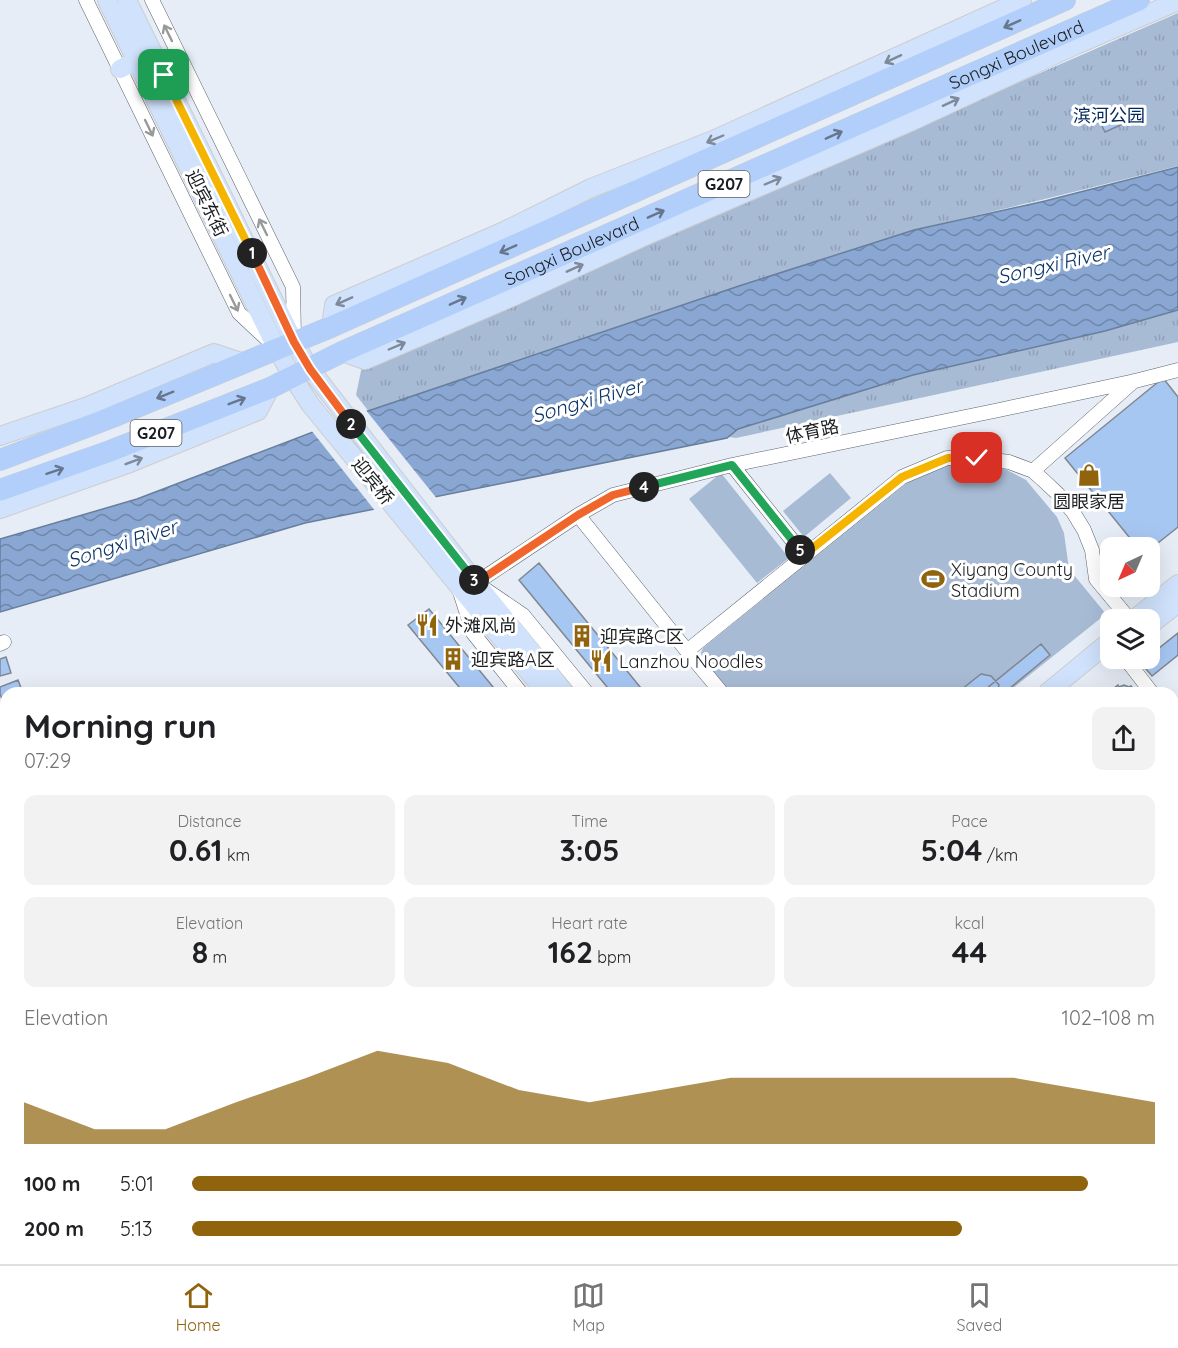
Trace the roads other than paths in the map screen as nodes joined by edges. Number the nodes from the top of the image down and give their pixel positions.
1 (86, 0) edge
2 (107, 0) edge
3 (127, 0) edge
4 (152, 0) edge
5 (1022, 0) edge
6 (1065, 0) edge
7 (1139, 0) edge
8 (1178, 1) edge
9 (1072, 38) junction
10 (137, 60) junction
11 (120, 69) junction
12 (331, 327) junction
13 (286, 345) junction
14 (244, 363) junction
15 (1178, 370) edge
16 (301, 373) junction
17 (1135, 381) junction
18 (270, 388) junction
19 (331, 398) joint
20 (310, 404) joint
21 (0, 436) edge
22 (0, 460) edge
23 (732, 465) junction
24 (1033, 471) junction
25 (0, 490) edge
26 (0, 509) edge
27 (578, 515) junction
28 (444, 554) junction
29 (804, 555) junction
30 (1178, 584) edge
31 (467, 585) junction
32 (1178, 603) edge
33 (1122, 609) edge
34 (1146, 609) edge
35 (1160, 617) edge
36 (1100, 649) edge
37 (687, 651) junction
38 (1100, 664) edge
39 (1133, 669) edge
40 (516, 687) edge
41 (542, 687) edge
42 (560, 687) edge
43 (582, 687) edge
44 (717, 687) edge
45 (1054, 687) edge
46 (1071, 687) edge
47 (1147, 687) edge

1 - 11 street
2 - 10 main road, 迎宾东街
3 - 13 main road, 迎宾东街
13 -> 4 street
5 -> 12 main road
6 -> 12 highway, Songxi Boulevard / G207
7 - 9 highway, Songxi Boulevard / G207
8 - 9 main road
16 -> 9 highway, Songxi Boulevard / G207
10 - 11 main road
10 - 13 main road, 迎宾东街
11 -> 13 street
12 - 13 highway, Songxi Boulevard / G207
13 - 14 highway, Songxi Boulevard / G207
13 - 16 main road, 迎宾东街
14 - 21 main road
14 -> 22 highway, Songxi Boulevard / G207
15 - 17 street, 体育路
16 - 18 highway, Songxi Boulevard / G207
16 - 19 main road, 迎宾东街
16 - 20 main road, 迎宾东街
17 - 23 street, 体育路
17 - 24 street
25 -> 18 highway, Songxi Boulevard / G207
26 -> 18 main road
19 - 28 main road, 迎宾桥
20 - 28 main road, 迎宾桥
23 - 27 street, 体育路
23 - 29 street
24 - 29 street
24 - 33 street
27 - 31 street, 体育路
27 - 37 street
28 - 31 main road
29 - 37 street
30 - 34 main road
31 - 40 street
31 - 41 main road
31 - 42 main road
31 - 43 street
32 - 35 main road
36 - 45 main road
37 - 44 street
38 - 46 main road
39 - 47 street

